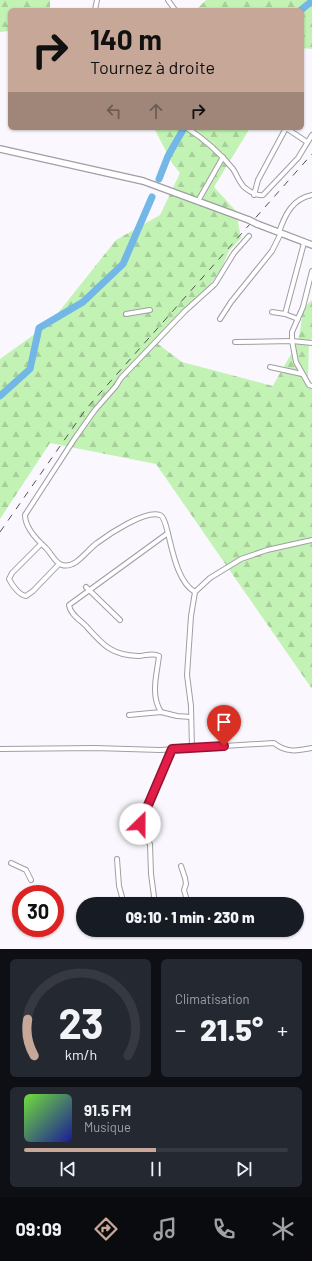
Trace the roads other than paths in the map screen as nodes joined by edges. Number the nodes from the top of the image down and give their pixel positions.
1 (189, 130) edge
2 (285, 130) edge
3 (289, 130) edge
4 (312, 135) edge
5 (307, 142) junction
6 (0, 149) edge
7 (223, 158) junction
8 (254, 195) junction
9 (312, 196) edge
10 (198, 201) junction
11 (280, 233) junction
12 (249, 236) dead end
13 (304, 243) junction
14 (312, 245) edge
15 (312, 271) edge
16 (150, 310) dead end
17 (272, 312) dead end
18 (126, 314) dead end
19 (285, 314) junction
20 (220, 318) dead end
21 (298, 319) junction
22 (292, 341) junction
23 (235, 342) dead end
24 (312, 343) edge
25 (270, 367) dead end
26 (303, 374) junction
27 (312, 386) edge
28 (168, 533) junction
29 (312, 540) edge
30 (41, 544) junction
31 (59, 564) junction
32 (87, 588) junction
33 (195, 592) junction
34 (120, 620) dead end
35 (161, 712) junction
36 (129, 715) dead end
37 (191, 717) junction
38 (312, 748) edge
39 (0, 749) edge
40 (172, 749) junction
41 (192, 749) junction
42 (118, 859) dead end
43 (10, 862) dead end
44 (181, 866) dead end
45 (31, 880) dead end
46 (122, 897) edge
47 (154, 897) edge
48 (186, 897) edge

1 - 7 street
2 - 8 street
3 - 5 street
4 - 5 street
5 - 8 street
6 - 10 street
7 - 8 street
7 - 10 street
9 - 11 street
10 - 11 street, bridge
11 - 13 street
11 - 20 street
12 - 30 street
13 - 14 street
13 - 19 street
15 - 21 street
16 - 18 street
17 - 19 street
19 - 21 street
21 - 22 street
22 - 23 street
22 - 24 street
22 - 26 street
25 - 26 street
26 - 27 street
28 - 31 street
28 - 32 street
28 - 33 street
29 - 33 street
30 - 31 street
30 - 31 street
32 - 34 street
32 - 35 street
33 - 37 street
35 - 36 street
35 - 37 street
37 - 41 street
38 - 41 street
39 - 40 street
40 - 41 street
40 - 47 street
42 - 46 street
43 - 45 street
44 - 48 street

